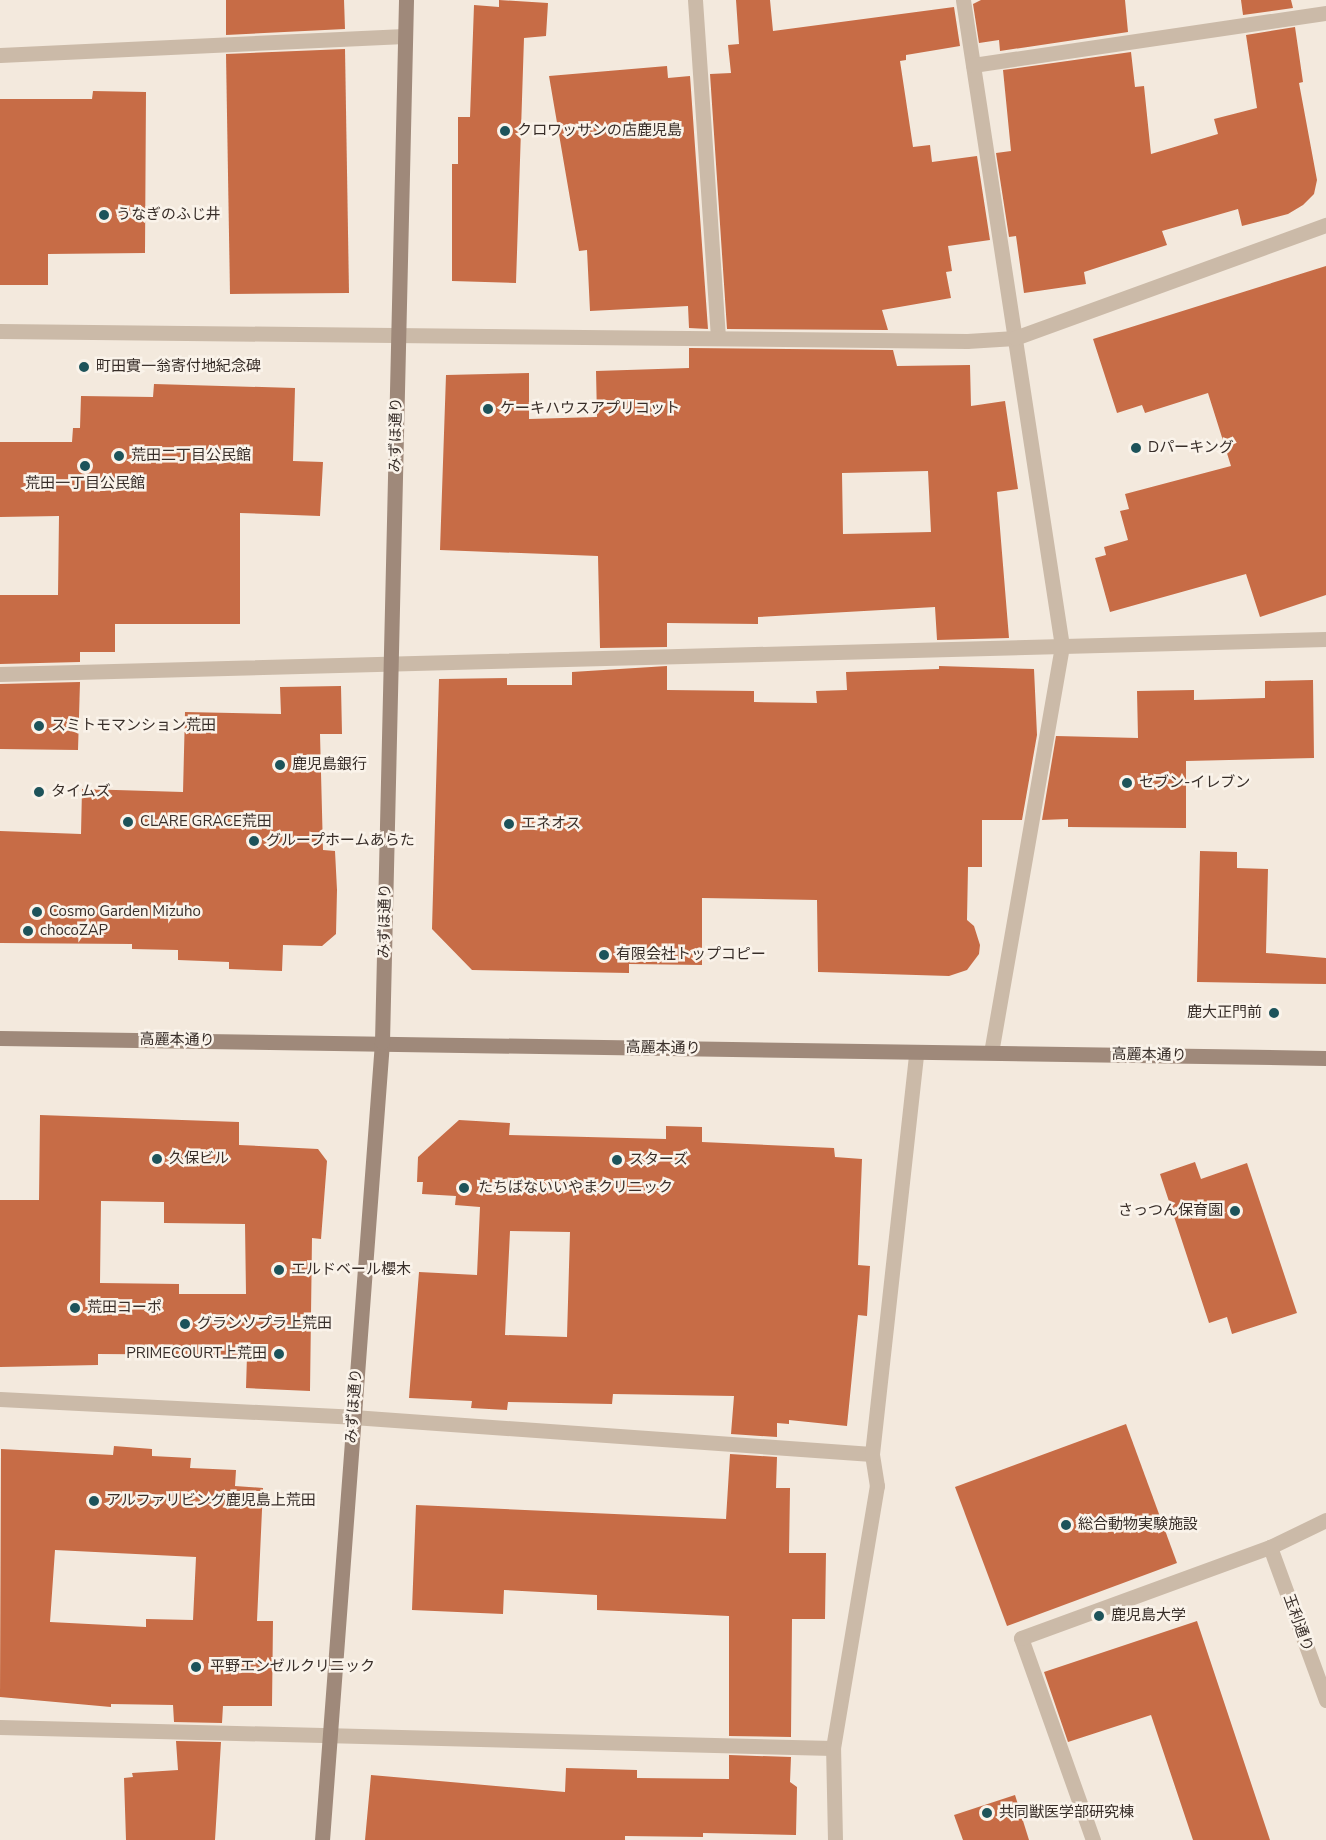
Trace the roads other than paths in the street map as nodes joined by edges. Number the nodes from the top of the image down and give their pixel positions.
1 (406, 0) edge
2 (695, 0) edge
3 (963, 0) edge
4 (1326, 13) edge
5 (405, 36) junction
6 (0, 55) edge
7 (973, 64) junction
8 (1326, 225) edge
9 (0, 331) edge
10 (400, 333) junction
11 (718, 337) junction
12 (1015, 338) junction
13 (1326, 639) edge
14 (1062, 646) junction
15 (391, 663) junction
16 (0, 674) edge
17 (0, 1038) edge
18 (382, 1042) junction
19 (991, 1052) junction
20 (916, 1054) junction
21 (1326, 1058) edge
22 (0, 1399) edge
23 (353, 1417) junction
24 (872, 1454) junction
25 (1326, 1520) edge
26 (1270, 1547) junction
27 (1326, 1700) edge
28 (0, 1727) edge
29 (332, 1734) junction
30 (832, 1748) junction
31 (322, 1840) edge
32 (835, 1840) edge
33 (1093, 1840) edge

1 - 5 street, みずほ通り
2 - 11 street
3 - 7 street
4 - 7 street
5 - 6 street
5 - 10 street, みずほ通り
7 - 12 street
8 - 12 street
9 - 10 street
10 - 11 street
10 - 15 street, みずほ通り
11 - 12 street
12 - 14 street
13 - 14 street
14 - 15 street
14 - 19 street
15 - 16 street
15 - 18 street, みずほ通り
17 - 18 street, 高麗本通り
18 - 20 street, 高麗本通り
18 - 23 street, みずほ通り
19 - 20 street, 高麗本通り
19 - 21 street, 高麗本通り
20 - 24 street
22 - 23 street
23 - 24 street
23 - 29 street, みずほ通り
24 - 30 street
25 - 26 street
26 - 27 street, 玉利通り
26 - 33 street
28 - 29 street
29 - 30 street
29 - 31 street, みずほ通り
30 - 32 street

